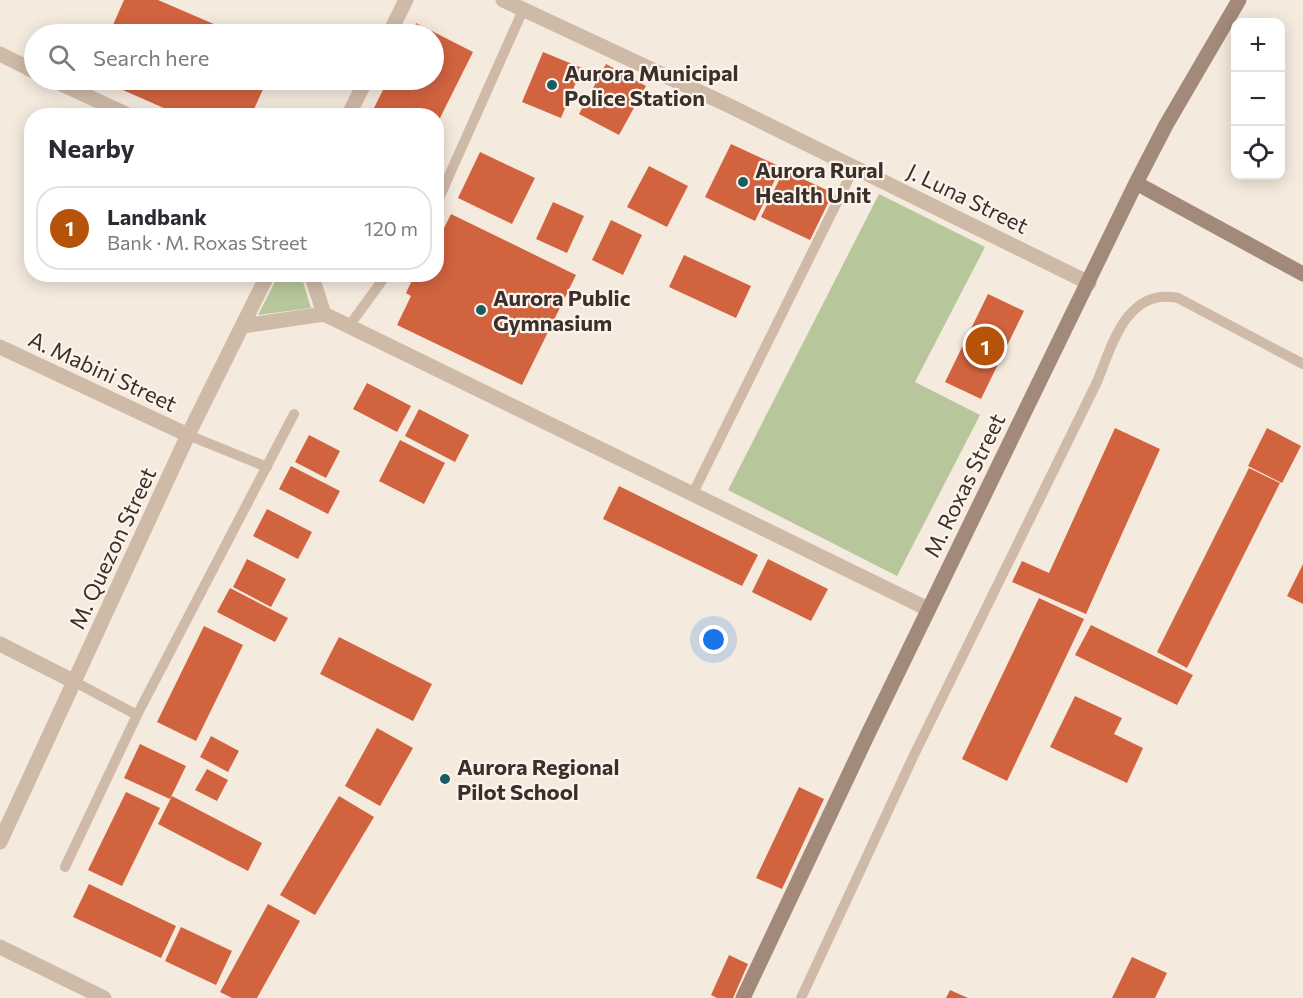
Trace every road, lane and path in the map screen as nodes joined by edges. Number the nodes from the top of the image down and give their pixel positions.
1 (406, 0) edge
2 (503, 0) edge
3 (1239, 0) edge
4 (523, 10) junction
5 (394, 24) edge
6 (0, 54) edge
7 (24, 66) edge
8 (74, 90) edge
9 (361, 90) edge
10 (113, 108) edge
11 (352, 108) edge
12 (854, 168) junction
13 (1136, 183) junction
14 (444, 187) edge
15 (1303, 274) edge
16 (264, 282) edge
17 (314, 282) edge
18 (381, 282) edge
19 (1089, 283) junction
20 (324, 314) junction
21 (243, 326) junction
22 (349, 326) junction
23 (0, 348) edge
24 (1303, 364) edge
25 (294, 414) dead end
26 (188, 435) junction
27 (267, 467) junction
28 (692, 495) junction
29 (928, 609) junction
30 (0, 644) edge
31 (75, 682) junction
32 (137, 715) junction
33 (0, 842) edge
34 (65, 867) dead end
35 (0, 946) edge
36 (104, 998) edge
37 (743, 998) edge
38 (801, 998) edge

1 - 5 street
2 - 4 street, J. Luna Street
3 - 13 street, M. Roxas Street
4 - 12 street, J. Luna Street
4 - 14 lane
6 - 7 street
8 - 10 street
9 - 11 street
12 - 19 street, J. Luna Street
12 - 28 lane
13 - 15 street
13 - 19 street, M. Roxas Street
16 - 21 street, M. Quezon Street
17 - 20 street
18 - 22 lane
19 - 29 street, M. Roxas Street
20 - 21 street
20 - 22 street
21 - 26 street, M. Quezon Street
22 - 28 street
23 - 26 street, A. Mabini Street
24 - 38 lane
25 - 27 lane
26 - 27 lane
26 - 31 street, M. Quezon Street
27 - 32 lane
28 - 29 street
29 - 37 street, M. Roxas Street
30 - 31 street
31 - 32 lane
31 - 33 street, M. Quezon Street
32 - 34 lane
35 - 36 street

